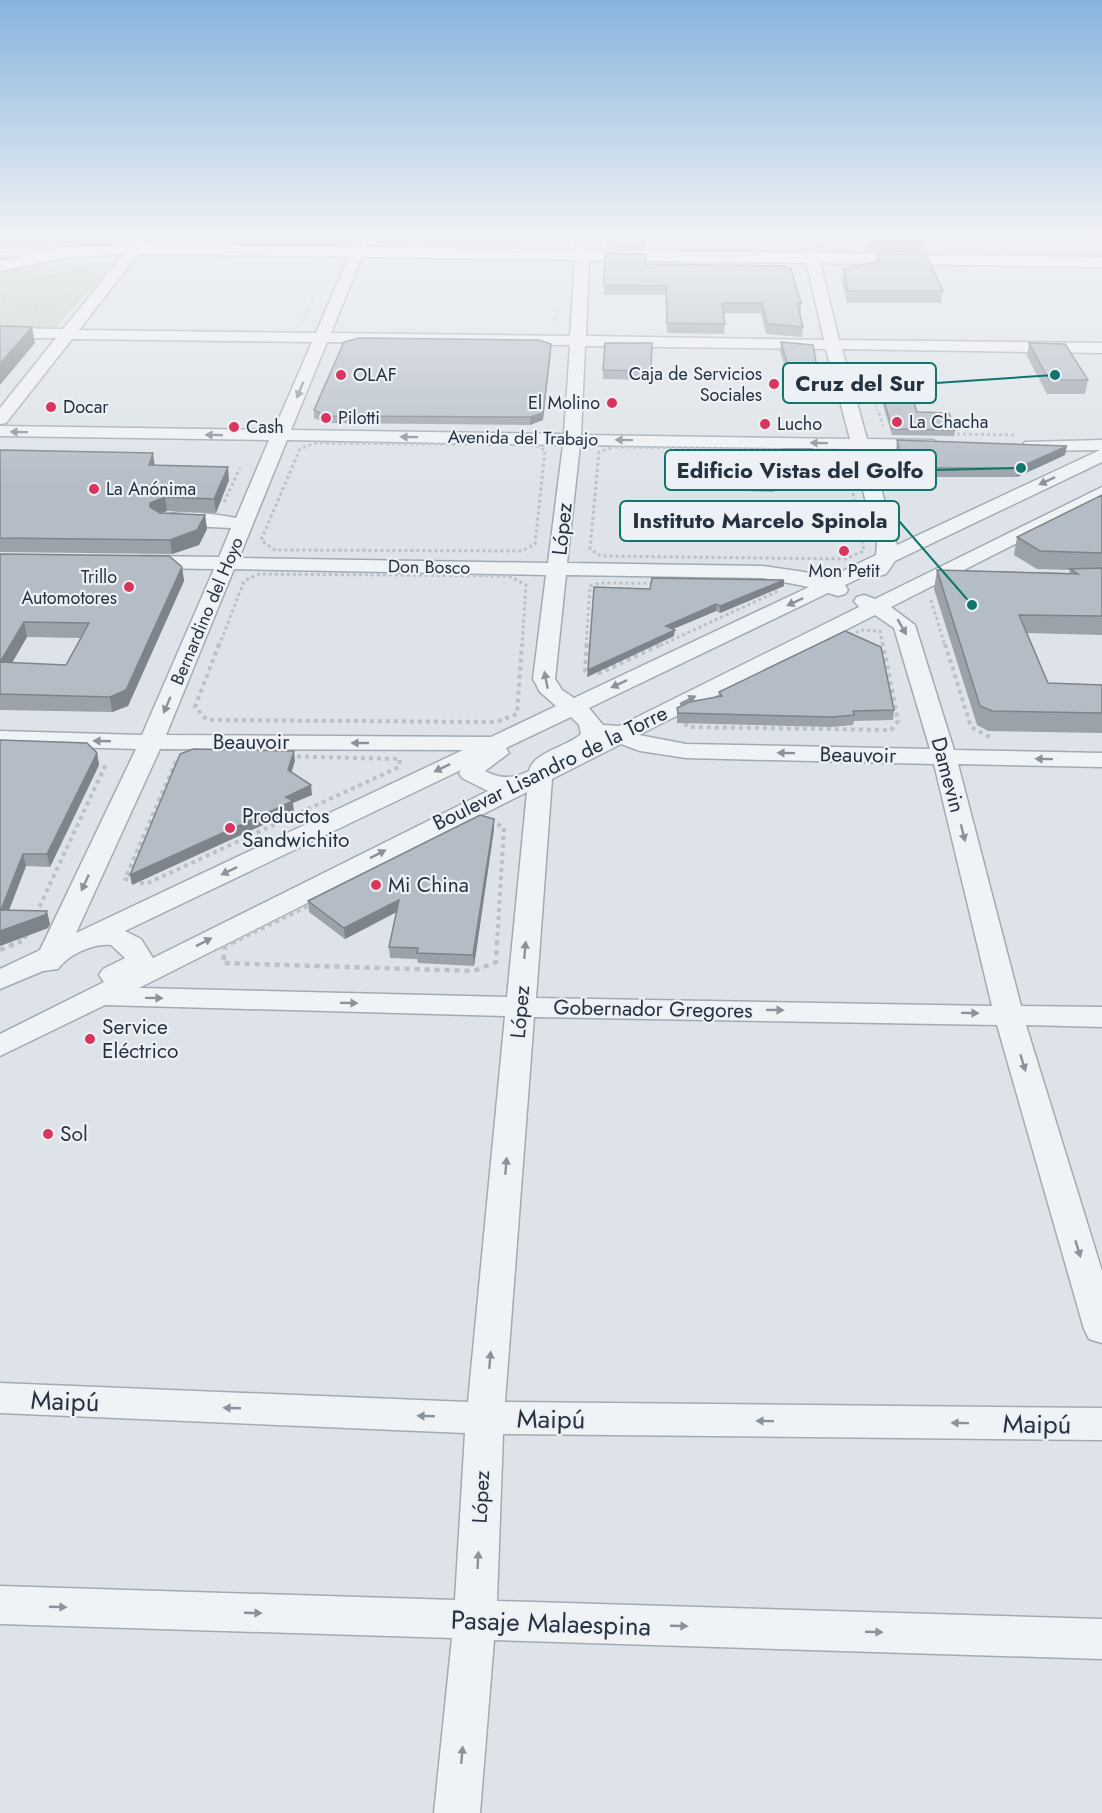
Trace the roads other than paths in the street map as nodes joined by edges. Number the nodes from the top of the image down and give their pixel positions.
1 (78, 319) edge
2 (329, 319) edge
3 (577, 319) edge
4 (827, 319) edge
5 (0, 333) edge
6 (66, 333) junction
7 (322, 336) junction
8 (576, 340) junction
9 (833, 345) junction
10 (1102, 348) edge
11 (0, 419) edge
12 (0, 431) edge
13 (282, 435) junction
14 (572, 438) junction
15 (948, 440) edge
16 (1017, 440) road end
17 (861, 444) junction
18 (1102, 445) edge
19 (1046, 447) junction
20 (1102, 455) edge
21 (1102, 493) edge
22 (162, 519) edge
23 (244, 525) junction
24 (886, 552) junction
25 (970, 558) junction
26 (120, 562) edge
27 (228, 564) junction
28 (558, 569) junction
29 (763, 572) junction
30 (982, 576) edge
31 (927, 587) junction
32 (863, 596) junction
33 (563, 715) junction
34 (617, 735) junction
35 (0, 738) edge
36 (502, 740) junction
37 (151, 742) junction
38 (944, 757) junction
39 (1102, 760) edge
40 (529, 778) junction
41 (93, 936) junction
42 (52, 955) junction
43 (13, 972) edge
44 (0, 980) edge
45 (0, 993) edge
46 (96, 996) junction
47 (520, 1007) junction
48 (1008, 1013) junction
49 (1102, 1017) edge
50 (35, 1027) junction
51 (0, 1031) edge
52 (0, 1046) edge
53 (1102, 1329) edge
54 (0, 1398) edge
55 (485, 1418) junction
56 (1102, 1424) edge
57 (0, 1605) edge
58 (474, 1621) junction
59 (1102, 1638) edge
60 (457, 1813) edge

1 - 6 street
2 - 7 street, Bernardino del Hoyo
3 - 8 street, López
4 - 9 street
5 - 6 street
6 - 7 street
6 - 11 street
7 - 8 street
7 -> 13 street, Bernardino del Hoyo
8 - 9 street
8 - 14 street, López
9 - 10 street
9 - 17 street
13 -> 12 street, Avenida del Trabajo
14 -> 13 street, Avenida del Trabajo
13 - 23 street, Bernardino del Hoyo
17 -> 14 street, Avenida del Trabajo
14 - 28 street, López
15 - 17 street, Avenida del Trabajo
16 - 19 street
17 - 24 street
18 - 19 street
19 - 20 street
20 -> 24 street
21 - 25 street, Boulevar Lisandro de la Torre
22 - 23 street
23 - 27 street, Bernardino del Hoyo
24 - 25 street
24 - 29 street
24 - 32 street
25 - 31 street, Boulevar Lisandro de la Torre
26 - 27 street, Don Bosco
27 - 28 street, Don Bosco
27 -> 37 street, Bernardino del Hoyo
28 - 29 street, Don Bosco
33 -> 28 street, López
29 - 32 street, Don Bosco
30 - 31 street
31 - 32 street, Boulevar Lisandro de la Torre
32 -> 33 street, Boulevar Lisandro de la Torre
34 -> 32 street, Boulevar Lisandro de la Torre
32 -> 38 street, Damevin
33 - 34 street, López
33 - 36 street, Boulevar Lisandro de la Torre
33 - 40 street
33 - 40 street
38 -> 34 street, Beauvoir
34 - 40 street, Boulevar Lisandro de la Torre
37 -> 35 street, Beauvoir
36 -> 37 street, Beauvoir
36 -> 41 street, Boulevar Lisandro de la Torre
37 -> 42 street, Bernardino del Hoyo
39 -> 38 street, Beauvoir
38 -> 48 street, Damevin
46 -> 40 street, Boulevar Lisandro de la Torre
47 -> 40 street, López
41 - 42 street, Boulevar Lisandro de la Torre
41 - 50 street
42 - 43 street, Boulevar Lisandro de la Torre
42 - 45 street
43 - 44 street, Boulevar Lisandro de la Torre
46 -> 47 street, Gobernador Gregores
46 - 50 street, Boulevar Lisandro de la Torre
47 -> 48 street, Gobernador Gregores
55 -> 47 street, López
48 - 49 street, Gobernador Gregores
48 -> 53 street, Damevin
50 - 51 street
50 - 52 street, Boulevar Lisandro de la Torre
55 -> 54 street, Maipú
56 -> 55 street, Maipú
58 -> 55 street, López
57 -> 58 street, Pasaje Malaespina
58 -> 59 street, Pasaje Malaespina
60 -> 58 street, López

